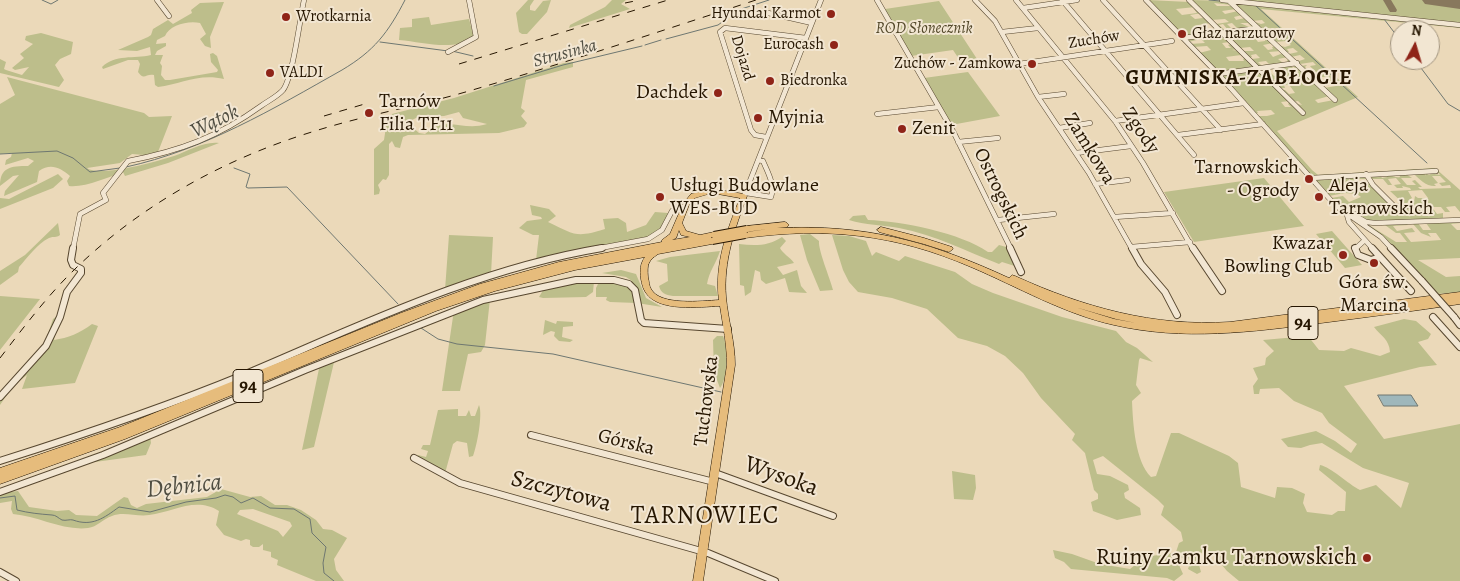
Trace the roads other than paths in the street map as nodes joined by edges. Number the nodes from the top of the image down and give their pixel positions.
1 (157, 0) edge
2 (304, 0) edge
3 (469, 0) edge
4 (821, 0) edge
5 (877, 0) edge
6 (975, 0) edge
7 (1016, 0) edge
8 (1077, 0) edge
9 (1103, 0) edge
10 (1146, 0) edge
11 (1189, 0) edge
12 (1222, 0) edge
13 (1063, 1) edge
14 (1229, 1) edge
15 (1023, 8) junction
16 (768, 13) dead end
17 (169, 16) dead end
18 (812, 23) junction
19 (1460, 25) edge
20 (1038, 28) junction
21 (1258, 28) junction
22 (1002, 32) junction
23 (1221, 33) junction
24 (806, 38) junction
25 (1183, 38) junction
26 (1172, 41) dead end
27 (1144, 45) junction
28 (449, 51) dead end
29 (1105, 51) junction
30 (1062, 58) junction
31 (1019, 64) junction
32 (1297, 64) junction
33 (1260, 69) junction
34 (1218, 74) junction
35 (1064, 94) dead end
36 (1038, 97) junction
37 (1336, 100) dead end
38 (1244, 103) junction
39 (939, 107) junction
40 (1202, 109) junction
41 (1303, 113) dead end
42 (877, 114) dead end
43 (1160, 115) junction
44 (1114, 121) junction
45 (1090, 123) dead end
46 (1263, 124) junction
47 (1059, 128) junction
48 (1221, 130) junction
49 (1178, 136) junction
50 (766, 137) junction
51 (998, 138) dead end
52 (958, 142) junction
53 (1131, 146) junction
54 (1076, 153) junction
55 (1194, 156) dead end
56 (758, 160) junction
57 (1436, 171) dead end
58 (1366, 174) junction
59 (1311, 178) junction
60 (1128, 180) dead end
61 (1095, 184) junction
62 (745, 194) junction
63 (1407, 206) dead end
64 (1395, 207) junction
65 (684, 208) junction
66 (1345, 212) junction
67 (1054, 214) dead end
68 (1174, 214) junction
69 (1114, 217) junction
70 (998, 220) junction
71 (1460, 220) edge
72 (679, 224) junction
73 (746, 232) junction
74 (713, 238) junction
75 (1365, 240) junction
76 (1190, 242) junction
77 (1131, 247) junction
78 (646, 248) junction
79 (666, 250) junction
80 (1380, 257) junction
81 (612, 260) junction
82 (644, 266) junction
83 (1021, 272) dead end
84 (1222, 291) dead end
85 (1410, 291) dead end
86 (1460, 295) edge
87 (1460, 301) edge
88 (723, 303) junction
89 (1177, 315) dead end
90 (1433, 317) dead end
91 (1460, 325) edge
92 (728, 329) junction
93 (1460, 347) edge
94 (0, 397) edge
95 (531, 435) dead end
96 (414, 458) dead end
97 (0, 461) edge
98 (0, 472) edge
99 (715, 478) junction
100 (0, 480) edge
101 (0, 492) edge
102 (833, 516) dead end
103 (703, 552) junction
104 (0, 572) edge
105 (16, 581) edge
106 (698, 581) edge
107 (774, 581) edge

1 - 17 street
2 - 94 street
3 - 28 street
4 - 18 street, Tuchowska
5 - 39 street, Ostrogskich
6 - 22 street, Zamkowa
7 - 15 street, Zgody
8 - 13 street
9 - 27 street
10 - 25 street
11 - 23 street
12 - 14 street
13 - 15 street
13 - 29 street
14 - 19 street
14 - 21 street
15 - 20 street, Zgody
16 - 18 street
18 - 24 street, Tuchowska
20 - 22 street
20 - 30 street, Zgody
21 - 23 street
21 - 32 street
22 - 31 street, Zamkowa
23 - 25 street
23 - 33 street
24 - 50 street, Tuchowska
24 - 50 street, Dojazd
25 - 34 street
26 - 27 street, Zuchów
27 - 29 street, Zuchów
27 - 40 street
29 - 30 street, Zuchów
29 - 43 street
30 - 31 street, Zuchów
30 - 44 street, Zgody
31 - 36 street, Zamkowa
32 - 33 street
32 - 37 street
33 - 34 street
33 - 41 street
34 - 38 street
35 - 36 street
36 - 47 street, Zamkowa
38 - 40 street
38 - 46 street
39 - 42 street
39 - 52 street, Ostrogskich
40 - 43 street
40 - 48 street
43 - 44 street
43 - 49 street
44 - 53 street, Zgody
45 - 47 street
46 - 48 street
46 - 59 street
47 - 54 street, Zamkowa
48 - 49 street
49 - 55 street
50 - 56 street, Tuchowska
51 - 52 street
52 - 70 street, Ostrogskich
53 - 54 street
53 - 68 street, Zgody
54 - 61 street, Zamkowa
56 - 62 street, Tuchowska
56 - 62 street
57 - 58 street
58 - 59 street
58 - 64 street
59 - 66 street
60 - 61 street
61 - 69 street, Zamkowa
62 - 65 main road
62 - 88 main road, Tuchowska
63 - 64 street
64 - 66 street
65 - 72 main road
65 - 97 street
66 - 71 street
66 - 75 street
66 - 91 street, bridge
67 - 70 street
68 - 69 street
68 - 76 street, Zgody
69 - 77 street, Zamkowa
70 - 83 street, Ostrogskich
72 - 74 main road
72 - 78 main road
73 - 74 main road, 94, bridge
73 - 86 main road, 94
73 - 87 main road, 94
74 - 78 main road, 94
74 - 79 main road, 94
75 - 80 street
75 - 80 street
76 - 77 street
76 - 84 street, Zgody
77 - 89 street, Zamkowa
78 - 98 main road, 94
79 - 81 main road, 94
79 - 82 main road
80 - 85 street
81 - 82 main road
81 - 100 main road, 94
82 - 88 main road
88 - 92 main road, Tuchowska
90 - 93 street
92 - 99 main road, Tuchowska
92 - 101 street
95 - 99 street, Górska
96 - 103 street, Szczytowa
99 - 102 street, Wysoka
99 - 103 main road, Tuchowska
103 - 106 main road, Tuchowska
103 - 107 street, Szczytowa
104 - 105 street

